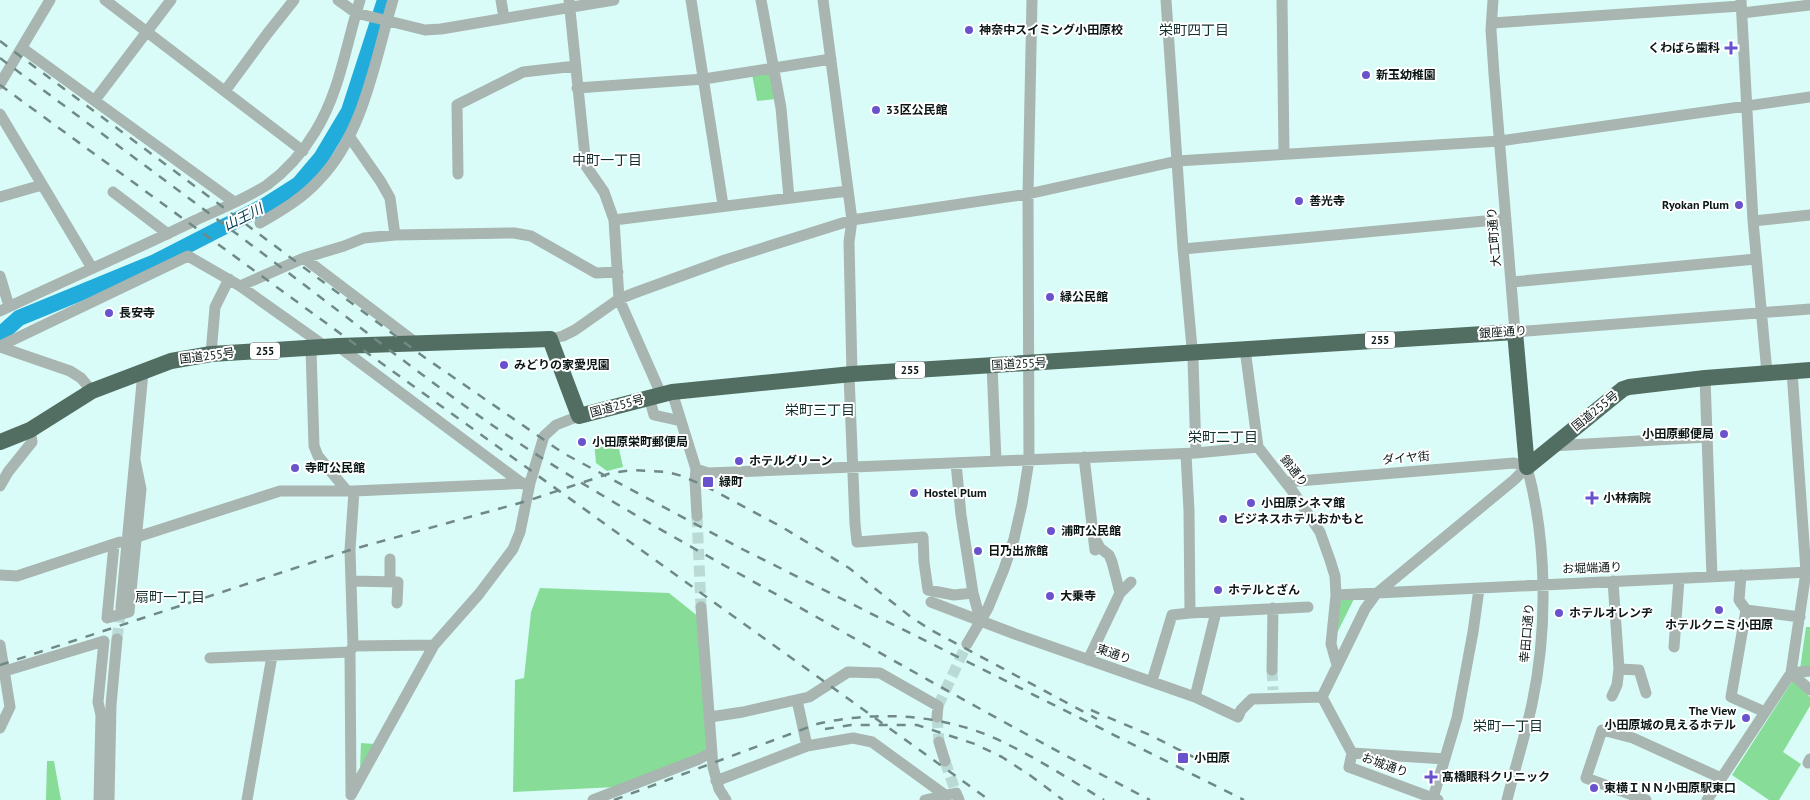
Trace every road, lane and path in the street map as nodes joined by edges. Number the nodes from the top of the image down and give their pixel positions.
1 (50, 0) edge
2 (105, 0) edge
3 (171, 0) edge
4 (294, 0) edge
5 (338, 0) edge
6 (360, 0) edge
7 (393, 0) edge
8 (501, 0) edge
9 (614, 0) edge
10 (692, 0) edge
11 (761, 0) edge
12 (823, 0) edge
13 (1032, 0) edge
14 (1166, 0) edge
15 (1282, 0) edge
16 (1494, 0) edge
17 (569, 4) edge
18 (1810, 5) edge
19 (1742, 6) edge
20 (356, 13) junction
21 (504, 18) junction
22 (387, 22) junction
23 (1492, 23) junction
24 (146, 32) junction
25 (22, 48) junction
26 (831, 59) junction
27 (576, 66) junction
28 (772, 68) junction
29 (704, 79) junction
30 (0, 84) edge
31 (577, 88) junction
32 (226, 91) junction
33 (1810, 96) edge
34 (95, 100) junction
35 (1748, 105) junction
36 (0, 114) edge
37 (349, 136) junction
38 (1500, 141) junction
39 (303, 150) junction
40 (1284, 153) junction
41 (1177, 161) junction
42 (458, 174) dead end
43 (42, 186) junction
44 (848, 191) junction
45 (113, 192) dead end
46 (1028, 194) junction
47 (0, 197) edge
48 (790, 198) junction
49 (234, 202) junction
50 (723, 205) junction
51 (1810, 215) edge
52 (1506, 219) junction
53 (614, 220) junction
54 (852, 220) junction
55 (1753, 221) junction
56 (260, 223) dead end
57 (168, 234) junction
58 (395, 235) junction
59 (1183, 249) junction
60 (304, 258) junction
61 (1756, 258) junction
62 (92, 268) junction
63 (618, 272) junction
64 (0, 276) edge
65 (228, 279) junction
66 (1512, 282) junction
67 (240, 286) junction
68 (619, 299) junction
69 (5, 309) edge
70 (1810, 309) edge
71 (1761, 314) junction
72 (1515, 332) junction
73 (550, 339) junction
74 (416, 343) junction
75 (0, 347) edge
76 (325, 347) junction
77 (1245, 349) junction
78 (1192, 353) junction
79 (211, 354) junction
80 (1029, 364) junction
81 (992, 366) junction
82 (1810, 370) edge
83 (1792, 371) junction
84 (143, 372) junction
85 (1766, 373) junction
86 (850, 375) junction
87 (1705, 378) junction
88 (92, 391) junction
89 (661, 394) junction
90 (579, 416) junction
91 (681, 421) junction
92 (30, 430) junction
93 (1708, 437) junction
94 (0, 442) edge
95 (1552, 446) junction
96 (1258, 447) junction
97 (1191, 454) junction
98 (1084, 458) junction
99 (136, 460) junction
100 (1028, 460) junction
101 (996, 461) junction
102 (956, 463) junction
103 (1527, 466) junction
104 (852, 468) junction
105 (696, 469) junction
106 (1287, 482) junction
107 (526, 483) junction
108 (0, 486) edge
109 (350, 491) junction
110 (697, 516) tunnel mouth
111 (137, 537) junction
112 (1094, 538) junction
113 (114, 545) junction
114 (1095, 550) dead end
115 (390, 559) dead end
116 (1808, 572) edge
117 (0, 574) edge
118 (1741, 575) junction
119 (1712, 576) junction
120 (1678, 578) junction
121 (351, 581) junction
122 (1613, 581) junction
123 (390, 582) junction
124 (1131, 582) dead end
125 (1544, 584) junction
126 (1479, 589) junction
127 (1120, 592) junction
128 (973, 593) junction
129 (1376, 594) junction
130 (1336, 595) junction
131 (931, 602) dead end
132 (397, 603) dead end
133 (701, 607) tunnel mouth
134 (1308, 607) dead end
135 (121, 608) tunnel mouth
136 (1272, 608) junction
137 (1746, 610) junction
138 (1216, 612) junction
139 (1190, 613) junction
140 (980, 620) junction
141 (1803, 622) edge
142 (117, 639) tunnel mouth
143 (967, 644) tunnel mouth
144 (0, 645) edge
145 (434, 645) junction
146 (1674, 647) dead end
147 (351, 649) junction
148 (272, 656) junction
149 (210, 658) dead end
150 (1088, 660) junction
151 (1337, 665) junction
152 (1619, 669) junction
153 (5, 670) junction
154 (1272, 670) tunnel mouth
155 (1810, 671) edge
156 (1791, 673) junction
157 (1152, 681) junction
158 (1810, 690) edge
159 (1646, 693) dead end
160 (1612, 696) dead end
161 (1195, 697) junction
162 (1322, 697) junction
163 (797, 700) junction
164 (937, 711) dead end
165 (1765, 712) junction
166 (710, 717) junction
167 (0, 728) edge
168 (939, 742) tunnel mouth
169 (807, 746) junction
170 (712, 752) junction
171 (1352, 753) junction
172 (1445, 759) junction
173 (945, 761) tunnel mouth
174 (1721, 778) junction
175 (716, 781) junction
176 (954, 796) edge
177 (351, 798) edge
178 (1436, 799) edge
179 (99, 800) edge
180 (109, 800) edge
181 (247, 800) edge
182 (593, 800) edge
183 (726, 800) edge
184 (925, 800) edge
185 (1507, 800) edge
186 (1646, 800) edge
187 (1707, 800) edge

1 - 25 street
2 - 24 street
3 - 24 street
4 - 32 street
5 - 20 street
6 - 20 street
7 - 22 street
8 - 21 street
9 - 17 street
10 - 29 street
11 - 28 street
12 - 26 street
13 - 46 street
14 - 41 street
15 - 40 street
16 - 23 street, 大工町通り
17 - 21 street
17 - 27 street
18 - 19 street
19 - 23 street
19 - 35 street
20 - 22 street
20 - 39 street
21 - 22 street
22 - 37 street
23 - 38 street, 大工町通り
24 - 32 street
24 - 34 street
25 - 30 street
25 - 34 street
26 - 28 street
26 - 44 street
27 - 31 street
27 - 42 street
28 - 29 street
28 - 48 street
29 - 31 street
29 - 50 street
31 - 53 street
32 - 39 street
33 - 35 street
34 - 49 street
35 - 38 street
35 - 55 street
36 - 43 street
37 - 56 street
37 - 58 street
38 - 40 street
38 - 52 street, 大工町通り
39 - 49 street
40 - 41 street
41 - 46 street
41 - 59 street
43 - 47 street
43 - 62 street
44 - 48 street
44 - 54 street
45 - 57 street
46 - 54 street
46 - 80 street
48 - 50 street
49 - 57 street
50 - 53 street
51 - 55 street
52 - 59 street
52 - 66 street, 大工町通り
53 - 63 street
54 - 68 street
54 - 86 street
55 - 61 street
57 - 62 street
58 - 60 street
58 - 63 street
59 - 78 street
60 - 67 street
60 - 74 street
61 - 66 street
61 - 71 street
62 - 69 street
63 - 68 street
64 - 69 street
65 - 67 street
65 - 75 street
65 - 79 street
66 - 72 street, 大工町通り
67 - 76 street
68 - 73 street
68 - 89 street
70 - 71 street, 銀座通り
71 - 72 street, 銀座通り
71 - 85 street
72 - 77 highway, 銀座通り / 255
72 - 103 highway
73 - 74 highway, 国道255号 / 255
73 - 90 highway, 国道255号
74 - 76 highway, 国道255号 / 255
75 - 88 street
76 - 79 highway, 国道255号 / 255
76 - 107 street
76 - 109 street
77 - 78 highway, 国道255号 / 255
77 - 96 street
78 - 80 highway, 国道255号 / 255
78 - 97 street
79 - 84 highway, 国道255号 / 255
80 - 81 highway, 国道255号 / 255
80 - 100 street
81 - 86 highway, 国道255号 / 255
81 - 101 street
82 - 83 highway, 国道255号
83 - 85 highway, 国道255号
83 - 116 street
84 - 88 highway, 国道255号 / 255
84 - 99 street
85 - 87 highway, 国道255号
86 - 89 highway, 国道255号 / 255
86 - 104 street
87 - 93 street
87 - 95 highway, 国道255号
88 - 92 highway, 国道255号 / 255
89 - 90 highway, 国道255号 / 255
89 - 91 street
89 - 91 street
90 - 107 street
91 - 105 street
92 - 94 highway, 国道255号 / 255
92 - 108 street
93 - 95 street
93 - 119 street
95 - 103 highway, 国道255号
96 - 97 street
96 - 106 street, 錦通り
97 - 98 street
97 - 139 street
98 - 100 street
98 - 112 street
99 - 111 street
99 - 113 street
99 - 135 street
100 - 101 street
100 - 140 street
101 - 102 street
102 - 104 street
102 - 128 street
103 - 106 street, ダイヤ街
103 - 125 street, 幸田口通り
103 - 129 street
104 - 105 street
104 - 128 street
105 - 110 street
106 - 130 street, 錦通り
107 - 109 street
107 - 145 street
109 - 111 street
109 - 121 street
111 - 113 street
112 - 114 street
112 - 127 street
113 - 117 street
115 - 123 street
116 - 118 street, お堀端通り
116 - 141 street
118 - 119 street, お堀端通り
118 - 137 street
119 - 120 street, お堀端通り
120 - 122 street, お堀端通り
120 - 146 street
121 - 123 street
121 - 147 street
122 - 125 street, お堀端通り
122 - 152 street
123 - 132 street
124 - 127 street
125 - 126 street, お堀端通り
125 - 185 street, 幸田口通り
126 - 129 street, お堀端通り
126 - 172 street
127 - 150 street
128 - 140 street
129 - 130 street, お堀端通り
129 - 151 street
130 - 151 street, 錦通り
131 - 140 street, 東通り
133 - 166 street
134 - 136 street
136 - 138 street
136 - 154 street
137 - 141 street
137 - 165 street
138 - 139 street
138 - 161 street
139 - 157 street
140 - 143 street
140 - 150 street, 東通り
141 - 156 street
142 - 180 street
144 - 153 street
145 - 147 street
145 - 177 street
147 - 148 street
147 - 177 street
148 - 149 street
148 - 181 street
150 - 157 street, 東通り
151 - 162 street
152 - 159 street
152 - 160 street
153 - 167 street
153 - 179 street
155 - 156 street
156 - 158 street
156 - 165 street
157 - 161 street, 東通り
161 - 162 street, 東通り
162 - 171 street
163 - 164 street
163 - 166 street
163 - 169 street
165 - 174 street
166 - 170 street
168 - 173 street
169 - 175 street
169 - 176 street
170 - 175 street
170 - 182 street
171 - 172 street
171 - 178 street, お城通り
172 - 178 street
174 - 186 street
174 - 187 street
175 - 183 street
176 - 184 street

